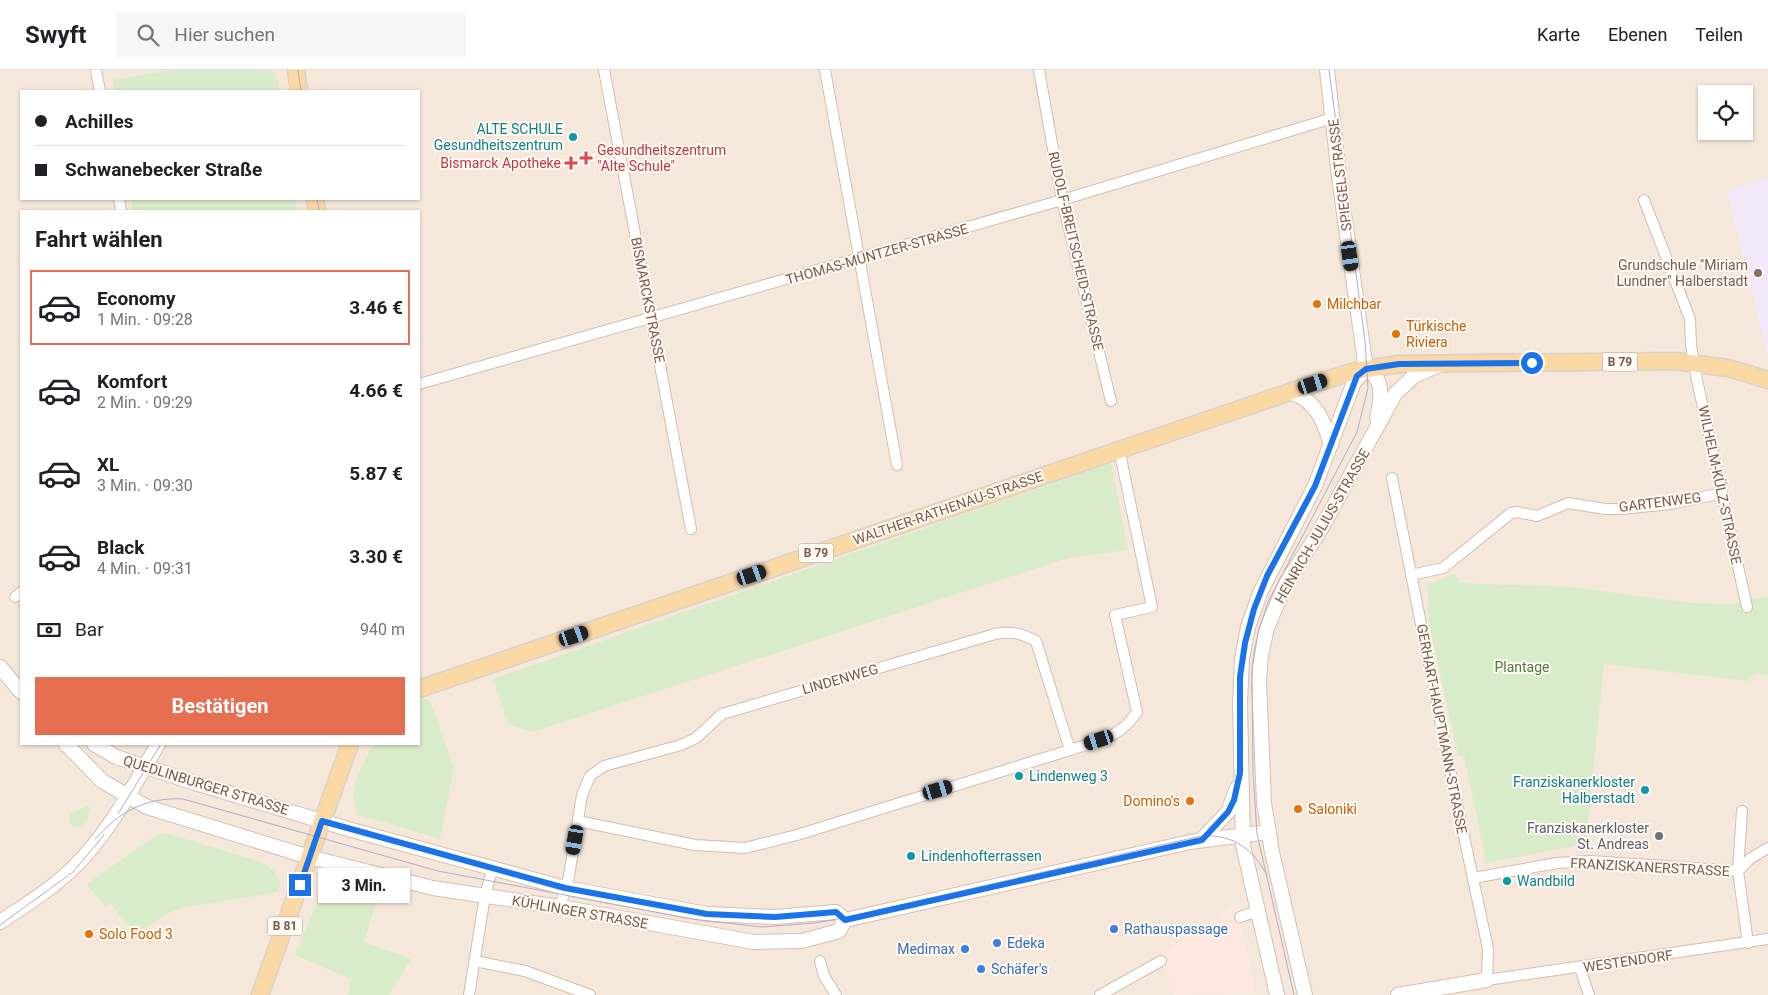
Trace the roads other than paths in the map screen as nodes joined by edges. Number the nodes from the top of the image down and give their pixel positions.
1 (96, 70) edge
2 (296, 70) edge
3 (604, 70) edge
4 (825, 70) edge
5 (1039, 70) edge
6 (1327, 70) edge
7 (100, 90) edge
8 (299, 90) edge
9 (1333, 118) junction
10 (1062, 200) junction
11 (1644, 200) dead end
12 (858, 259) junction
13 (650, 317) junction
14 (1447, 363) junction
15 (1694, 363) junction
16 (1366, 369) junction
17 (1768, 380) edge
18 (420, 384) edge
19 (1290, 392) junction
20 (1111, 401) dead end
21 (1370, 440) junction
22 (1331, 446) junction
23 (1118, 449) junction
24 (897, 465) dead end
25 (1392, 478) dead end
26 (1722, 493) junction
27 (691, 530) dead end
28 (1411, 575) junction
29 (1747, 607) dead end
30 (0, 667) edge
31 (422, 685) edge
32 (20, 691) edge
33 (67, 745) edge
34 (96, 745) edge
35 (157, 745) edge
36 (350, 745) edge
37 (1070, 750) junction
38 (144, 767) junction
39 (1240, 773) junction
40 (127, 797) junction
41 (1742, 811) dead end
42 (322, 821) junction
43 (578, 821) junction
44 (1268, 832) junction
45 (1242, 836) junction
46 (1202, 840) junction
47 (1768, 848) edge
48 (310, 857) junction
49 (492, 870) junction
50 (1738, 871) junction
51 (1473, 878) junction
52 (565, 888) junction
53 (485, 896) junction
54 (560, 907) junction
55 (1258, 911) junction
56 (1240, 917) dead end
57 (845, 920) junction
58 (0, 922) edge
59 (1768, 940) edge
60 (1748, 943) junction
61 (475, 961) junction
62 (820, 961) dead end
63 (1161, 961) dead end
64 (1580, 968) junction
65 (1487, 980) junction
66 (260, 995) edge
67 (469, 995) edge
68 (590, 995) edge
69 (836, 995) edge
70 (1100, 995) edge
71 (1277, 995) edge
72 (1305, 995) edge
73 (1398, 995) edge
74 (1588, 995) edge

1 - 7 street
2 - 8 main road
3 - 13 street, BISMARCKSTRASSE
4 - 12 street
5 - 10 street, RUDOLF-BREITSCHEID-STRASSE
6 - 9 street, SPIEGELSTRASSE
9 - 10 street, THOMAS-MÜNTZER-STRASSE
9 - 16 street, SPIEGELSTRASSE
10 - 12 street, THOMAS-MÜNTZER-STRASSE
10 - 20 street, RUDOLF-BREITSCHEID-STRASSE
11 - 15 street, WILHELM-KÜLZ-STRASSE
12 - 13 street, THOMAS-MÜNTZER-STRASSE
12 - 24 street
13 - 18 street, THOMAS-MÜNTZER-STRASSE
13 - 27 street, BISMARCKSTRASSE
14 - 15 main road, B 79
14 - 16 main road, B 79
14 - 21 street, HEINRICH-JULIUS-STRASSE
15 - 17 main road, B 79
15 - 26 street, WILHELM-KÜLZ-STRASSE
16 - 19 main road, WALTHER-RATHENAU-STRASSE / B 79
16 - 21 street, HEINRICH-JULIUS-STRASSE
16 - 22 street, HEINRICH-JULIUS-STRASSE
19 - 22 street
19 - 23 main road, WALTHER-RATHENAU-STRASSE / B 79
21 - 44 street, HEINRICH-JULIUS-STRASSE
22 - 39 street, HEINRICH-JULIUS-STRASSE
23 - 31 main road, WALTHER-RATHENAU-STRASSE / B 79
23 - 37 street
25 - 28 street, GERHART-HAUPTMANN-STRASSE
26 - 28 street, GARTENWEG
26 - 29 street, WILHELM-KÜLZ-STRASSE
28 - 51 street, GERHART-HAUPTMANN-STRASSE
30 - 32 street
33 - 40 street
34 - 38 street, QUEDLINBURGER STRASSE
35 - 38 street
36 - 42 main road, B 81
37 - 43 street
37 - 43 street, LINDENWEG
38 - 40 street
38 - 42 street, QUEDLINBURGER STRASSE
39 - 45 street, HEINRICH-JULIUS-STRASSE
39 - 46 street
40 - 48 street
40 - 58 street
41 - 50 street, FRANZISKANERSTRASSE
42 - 48 main road, B 81
42 - 49 street, KÜHLINGER STRASSE
43 - 52 street, LINDENWEG
44 - 45 street, KÜHLINGER STRASSE
44 - 72 street, HEINRICH-JULIUS-STRASSE
45 - 46 street, KÜHLINGER STRASSE
45 - 55 street, HEINRICH-JULIUS-STRASSE
46 - 57 street, KÜHLINGER STRASSE
47 - 50 street
48 - 53 street, KÜHLINGER STRASSE
48 - 66 main road, B 81
49 - 52 street, KÜHLINGER STRASSE
49 - 53 street
50 - 51 street, FRANZISKANERSTRASSE
50 - 60 street, FRANZISKANERSTRASSE
51 - 65 street, GERHART-HAUPTMANN-STRASSE
52 - 54 street, LINDENWEG
52 - 57 street, KÜHLINGER STRASSE
53 - 54 street, KÜHLINGER STRASSE
53 - 61 street
54 - 57 street, KÜHLINGER STRASSE
55 - 56 street
55 - 71 street, HEINRICH-JULIUS-STRASSE
59 - 60 street, WESTENDORF
60 - 64 street, WESTENDORF
61 - 67 street
61 - 68 street
62 - 69 street
63 - 70 street
64 - 65 street, WESTENDORF
64 - 74 street
65 - 73 street

